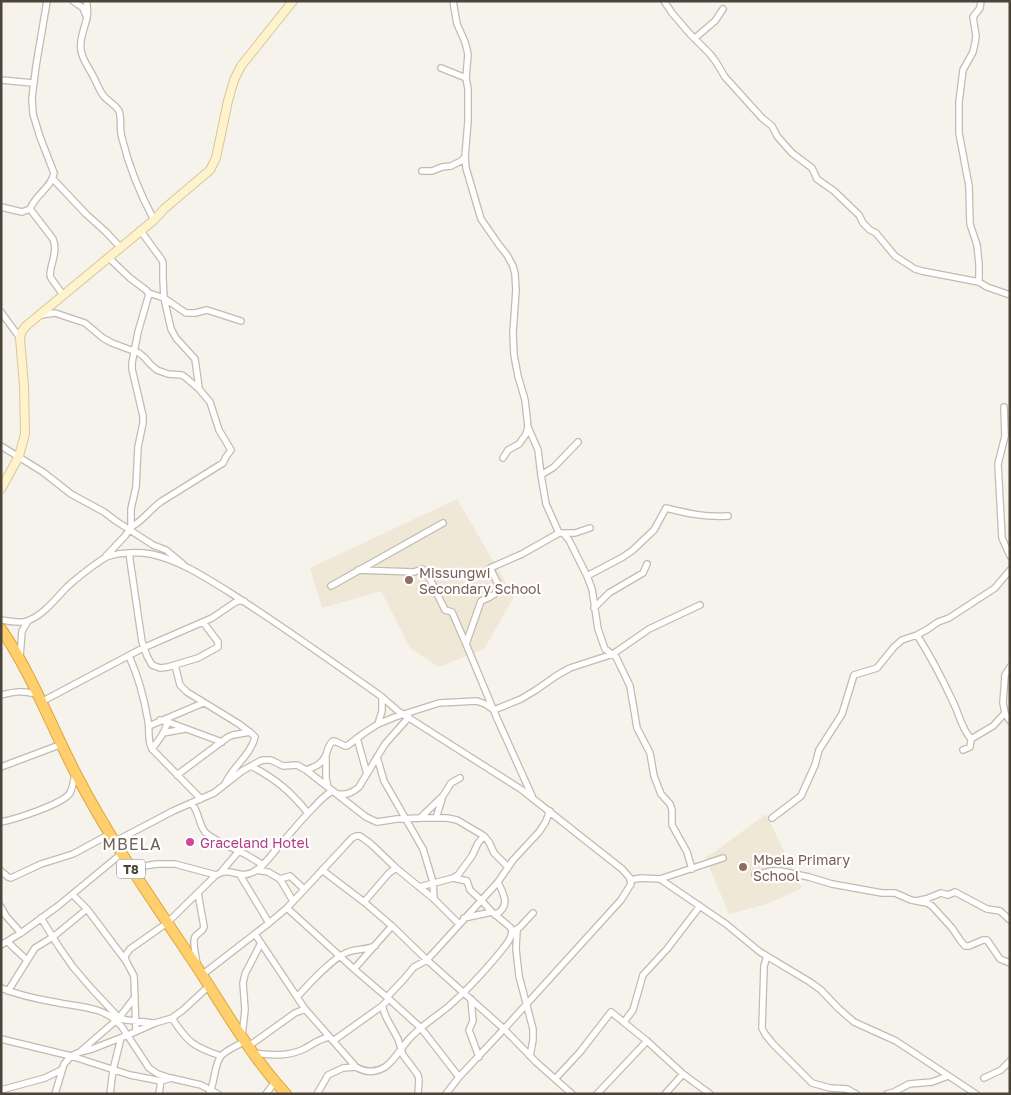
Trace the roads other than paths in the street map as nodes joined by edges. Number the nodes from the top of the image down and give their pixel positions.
1 (47, 1) edge
2 (73, 1) edge
3 (86, 1) edge
4 (294, 1) edge
5 (453, 1) edge
6 (664, 1) edge
7 (982, 1) edge
8 (723, 9) dead end
9 (87, 18) junction
10 (695, 38) junction
11 (441, 68) dead end
12 (466, 78) junction
13 (1, 80) edge
14 (33, 83) junction
15 (465, 156) junction
16 (422, 171) dead end
17 (53, 179) junction
18 (1, 207) edge
19 (30, 209) junction
20 (154, 220) junction
21 (140, 230) junction
22 (121, 248) junction
23 (109, 258) junction
24 (979, 282) junction
25 (149, 293) junction
26 (63, 295) junction
27 (1010, 295) edge
28 (164, 298) junction
29 (1, 312) edge
30 (40, 315) junction
31 (241, 321) dead end
32 (20, 338) junction
33 (134, 351) junction
34 (199, 389) junction
35 (1004, 407) dead end
36 (528, 427) junction
37 (578, 442) dead end
38 (1, 446) edge
39 (19, 456) junction
40 (503, 458) dead end
41 (540, 475) junction
42 (1, 489) edge
43 (728, 516) dead end
44 (442, 523) dead end
45 (130, 528) junction
46 (590, 528) dead end
47 (561, 533) junction
48 (147, 540) junction
49 (129, 553) junction
50 (157, 556) junction
51 (1010, 556) edge
52 (105, 557) junction
53 (647, 564) dead end
54 (186, 567) junction
55 (358, 570) junction
56 (1010, 570) edge
57 (588, 576) junction
58 (330, 586) dead end
59 (244, 602) junction
60 (700, 606) dead end
61 (594, 608) junction
62 (28, 621) junction
63 (203, 622) junction
64 (2, 628) edge
65 (917, 635) junction
66 (466, 644) junction
67 (143, 648) junction
68 (613, 654) junction
69 (129, 656) junction
70 (20, 659) junction
71 (175, 665) junction
72 (1010, 667) edge
73 (2, 696) edge
74 (382, 696) junction
75 (39, 698) junction
76 (203, 703) junction
77 (494, 710) junction
78 (1005, 713) junction
79 (407, 716) junction
80 (168, 719) junction
81 (1010, 721) edge
82 (378, 724) junction
83 (149, 726) junction
84 (184, 729) junction
85 (250, 732) junction
86 (163, 733) junction
87 (357, 738) junction
88 (970, 739) junction
89 (222, 742) junction
90 (62, 744) junction
91 (152, 749) junction
92 (963, 750) dead end
93 (326, 755) junction
94 (377, 757) junction
95 (318, 765) junction
96 (251, 766) junction
97 (1, 767) edge
98 (306, 770) junction
99 (75, 774) junction
100 (367, 774) junction
101 (177, 775) junction
102 (314, 776) junction
103 (460, 778) dead end
104 (224, 786) junction
105 (332, 790) junction
106 (442, 796) junction
107 (533, 798) junction
108 (201, 799) junction
109 (191, 803) junction
110 (550, 811) junction
111 (308, 813) junction
112 (420, 818) junction
113 (436, 818) junction
114 (772, 818) dead end
115 (405, 819) junction
116 (3, 822) edge
117 (1, 828) edge
118 (484, 836) junction
119 (112, 838) junction
120 (239, 851) junction
121 (121, 854) junction
122 (723, 858) dead end
123 (391, 863) junction
124 (263, 865) junction
125 (508, 867) junction
126 (131, 868) junction
127 (396, 868) junction
128 (692, 869) junction
129 (256, 870) junction
130 (322, 870) junction
131 (1, 871) edge
132 (389, 873) junction
133 (218, 874) junction
134 (240, 875) junction
135 (755, 875) dead end
136 (280, 878) junction
137 (452, 878) junction
138 (630, 880) junction
139 (660, 880) junction
140 (433, 882) junction
141 (498, 882) junction
142 (419, 886) junction
143 (304, 889) junction
144 (198, 894) junction
145 (73, 895) junction
146 (434, 899) junction
147 (481, 900) junction
148 (911, 900) junction
149 (293, 901) junction
150 (364, 902) junction
151 (476, 905) junction
152 (700, 906) junction
153 (1, 907) edge
154 (487, 907) junction
155 (287, 908) junction
156 (87, 909) junction
157 (533, 913) dead end
158 (494, 914) junction
159 (41, 918) junction
160 (464, 918) junction
161 (1010, 920) edge
162 (168, 923) junction
163 (269, 923) junction
164 (459, 924) junction
165 (392, 926) junction
166 (515, 931) junction
167 (21, 934) junction
168 (255, 934) junction
169 (53, 937) junction
170 (8, 942) junction
171 (261, 943) junction
172 (1, 945) edge
173 (375, 946) junction
174 (335, 951) junction
175 (347, 953) junction
176 (340, 956) junction
177 (767, 956) junction
178 (27, 960) junction
179 (427, 960) junction
180 (126, 961) junction
181 (1010, 963) edge
182 (354, 970) junction
183 (200, 971) junction
184 (209, 986) junction
185 (1, 988) edge
186 (8, 991) junction
187 (464, 992) junction
188 (135, 997) junction
189 (297, 997) junction
190 (388, 998) junction
191 (471, 999) junction
192 (527, 1004) junction
193 (303, 1006) junction
194 (382, 1006) junction
195 (172, 1018) junction
196 (118, 1019) junction
197 (136, 1022) junction
198 (624, 1022) junction
199 (155, 1023) junction
200 (421, 1028) junction
201 (504, 1029) junction
202 (136, 1031) junction
203 (128, 1035) junction
204 (121, 1038) junction
205 (1, 1039) edge
206 (331, 1039) junction
207 (646, 1041) junction
208 (247, 1044) junction
209 (402, 1048) junction
210 (80, 1052) junction
211 (71, 1056) junction
212 (221, 1056) junction
213 (479, 1056) junction
214 (530, 1056) junction
215 (348, 1058) junction
216 (1010, 1061) edge
217 (346, 1067) junction
218 (356, 1067) junction
219 (61, 1070) junction
220 (112, 1070) junction
221 (683, 1074) junction
222 (948, 1076) junction
223 (459, 1077) junction
224 (170, 1078) junction
225 (984, 1078) dead end
226 (555, 1079) junction
227 (161, 1081) junction
228 (275, 1082) junction
229 (1, 1090) edge
230 (210, 1092) edge
231 (55, 1094) edge
232 (110, 1094) edge
233 (158, 1094) edge
234 (218, 1094) edge
235 (266, 1094) edge
236 (286, 1094) edge
237 (317, 1094) edge
238 (418, 1094) edge
239 (446, 1094) edge
240 (572, 1094) edge
241 (598, 1094) edge
242 (665, 1094) edge
243 (710, 1094) edge
244 (856, 1094) edge
245 (887, 1094) edge
246 (976, 1094) edge

1 - 14 street
2 - 9 street
3 - 9 street
4 - 20 street
5 - 12 street
6 - 10 street
7 - 24 street
8 - 10 street
9 - 20 street
10 - 24 street
11 - 12 street
12 - 15 street
13 - 14 street
14 - 17 street
15 - 16 street
15 - 36 street
17 - 19 street
17 - 22 street
18 - 19 street
19 - 26 street
20 - 21 street
21 - 22 street
21 - 28 street
22 - 23 street
23 - 25 street
23 - 26 street
24 - 27 street
25 - 28 street
25 - 33 street
26 - 30 street
28 - 31 street
28 - 34 street
29 - 32 street
30 - 32 street
30 - 33 street
32 - 39 street
33 - 34 street
33 - 45 street
34 - 45 street
35 - 51 street
36 - 40 street
36 - 41 street
37 - 41 street
38 - 39 street
39 - 42 street
39 - 45 street
41 - 47 street
43 - 57 street
44 - 55 street
45 - 48 street
45 - 52 street
46 - 47 street
47 - 57 street
47 - 66 street
48 - 50 street
48 - 54 street
49 - 50 street
49 - 52 street
49 - 67 street
50 - 54 street
52 - 62 street
53 - 61 street
54 - 59 street
55 - 58 street
55 - 66 street
56 - 65 street
57 - 61 street
59 - 63 street
59 - 74 street
60 - 68 street
61 - 68 street
62 - 64 street
62 - 70 street
63 - 67 street
63 - 71 street
64 - 70 highway, T8
65 - 88 street
65 - 114 street
66 - 77 street
67 - 69 street
67 - 71 street
68 - 77 street
68 - 128 street
69 - 75 street
69 - 83 street
70 - 75 highway, T8
71 - 76 street
72 - 78 street
73 - 75 street
74 - 79 street
74 - 82 street
75 - 90 highway, T8
76 - 80 street
76 - 85 street
77 - 79 street
77 - 107 street
78 - 81 street
78 - 88 street
79 - 82 street
79 - 94 street
79 - 107 street
80 - 83 street
80 - 84 street
80 - 86 street
82 - 87 street
83 - 91 street
84 - 86 street
84 - 89 street
85 - 89 street
85 - 104 street
86 - 91 street
87 - 93 street
87 - 100 street
88 - 92 street
89 - 101 street
90 - 97 street
90 - 99 highway, T8
91 - 101 street
93 - 95 street
93 - 105 street
94 - 100 street
94 - 115 street
95 - 98 street
95 - 102 street
96 - 98 street
96 - 104 street
96 - 111 street
98 - 102 street
99 - 116 street
99 - 119 highway, T8
100 - 105 street
101 - 108 street
102 - 105 street
103 - 106 street
104 - 108 street
105 - 111 street
105 - 115 street
106 - 112 street
106 - 113 street
107 - 110 street
108 - 109 street
109 - 119 street
109 - 120 street
110 - 125 street
110 - 138 street
111 - 124 street
112 - 113 street
112 - 115 street
113 - 118 street
115 - 140 street
116 - 117 street
118 - 125 street
118 - 137 street
119 - 121 highway, T8
119 - 131 street
120 - 124 street
120 - 133 street
121 - 126 highway, T8
121 - 145 street
122 - 128 street
123 - 127 street
123 - 130 street
123 - 132 street
124 - 129 street
125 - 141 street
126 - 133 street
126 - 162 highway, T8
127 - 132 street
127 - 142 street
128 - 139 street
129 - 134 street
129 - 136 street
130 - 143 street
130 - 150 street
132 - 150 street
133 - 134 street
133 - 144 street
134 - 163 street
135 - 148 street
136 - 143 street
136 - 149 street
137 - 140 street
137 - 147 street
138 - 139 street
138 - 192 street
139 - 152 street
140 - 142 street
140 - 146 street
141 - 147 street
141 - 158 street
142 - 146 street
143 - 149 street
144 - 162 street
144 - 183 street
145 - 156 street
145 - 159 street
146 - 164 street
147 - 151 street
147 - 154 street
148 - 161 street
148 - 181 street
149 - 155 street
150 - 165 street
151 - 154 street
151 - 160 street
152 - 177 street
152 - 198 street
153 - 167 street
154 - 158 street
155 - 163 street
155 - 174 street
156 - 169 street
156 - 180 street
157 - 166 street
158 - 160 street
158 - 166 street
159 - 167 street
159 - 169 street
160 - 164 street
162 - 180 street
162 - 183 highway, T8
163 - 168 street
164 - 179 street
165 - 173 street
165 - 179 street
166 - 187 street
166 - 192 street
167 - 170 street
168 - 171 street
168 - 183 street
169 - 178 street
169 - 196 street
170 - 172 street
170 - 178 street
171 - 189 street
171 - 208 street
173 - 175 street
173 - 182 street
174 - 175 street
174 - 176 street
175 - 176 street
176 - 182 street
176 - 189 street
177 - 222 street
177 - 244 street
178 - 186 street
179 - 187 street
179 - 190 street
180 - 188 street
182 - 190 street
183 - 184 highway, T8
184 - 195 street
184 - 208 highway, T8
185 - 186 street
186 - 196 street
187 - 191 street
187 - 200 street
188 - 196 street
188 - 197 street
189 - 193 street
190 - 194 street
190 - 200 street
191 - 201 street
191 - 213 street
192 - 201 street
192 - 214 street
193 - 206 street
193 - 208 street
194 - 206 street
194 - 209 street
195 - 199 street
195 - 212 street
196 - 197 street
196 - 203 street
196 - 210 street
197 - 199 street
197 - 202 street
198 - 207 street
198 - 226 street
199 - 202 street
200 - 209 street
200 - 223 street
201 - 213 street
201 - 214 street
202 - 203 street
203 - 204 street
203 - 224 street
204 - 210 street
204 - 220 street
205 - 211 street
206 - 208 street
206 - 215 street
207 - 221 street
207 - 241 street
208 - 212 street
208 - 228 highway, T8
209 - 218 street
209 - 238 street
210 - 211 street
211 - 219 street
211 - 220 street
212 - 230 street
213 - 223 street
214 - 226 street
215 - 217 street
215 - 218 street
216 - 225 street
217 - 218 street
217 - 237 street
219 - 229 street
219 - 231 street
220 - 227 street
220 - 232 street
221 - 242 street
221 - 243 street
222 - 245 street
222 - 246 street
223 - 239 street
224 - 227 street
224 - 230 street
226 - 240 street
227 - 233 street
228 - 235 street
228 - 236 highway, T8
230 - 234 street

